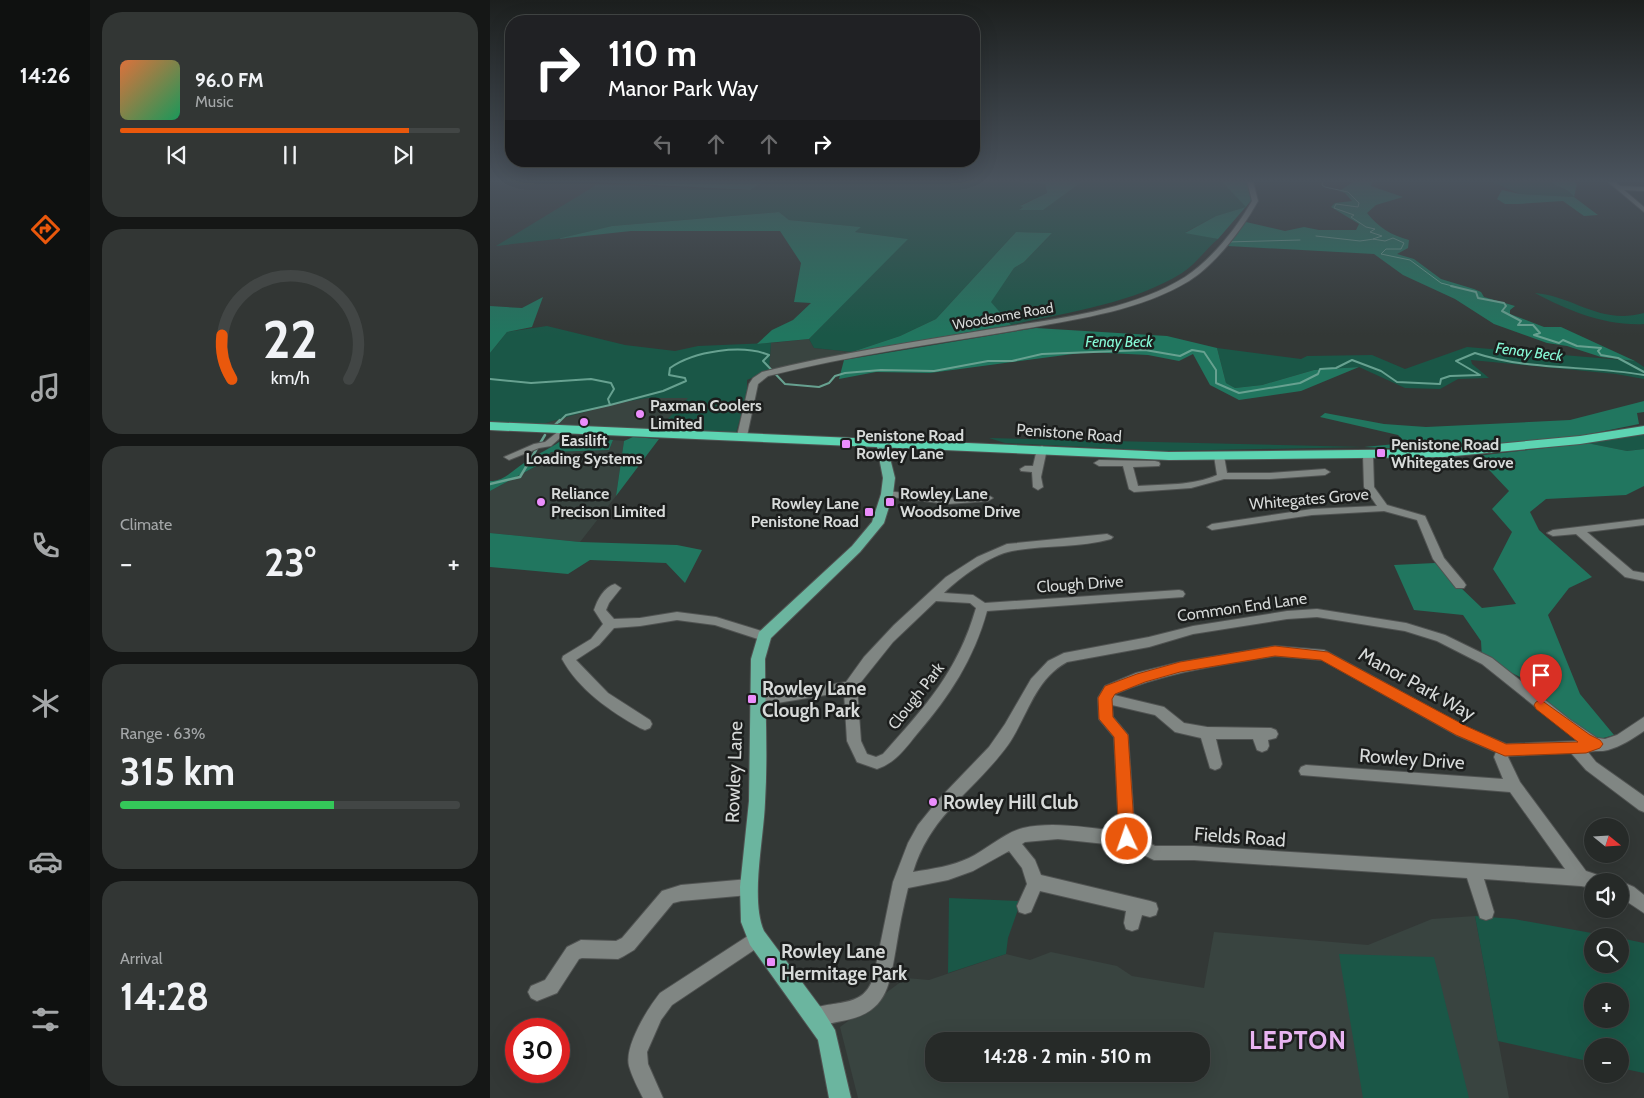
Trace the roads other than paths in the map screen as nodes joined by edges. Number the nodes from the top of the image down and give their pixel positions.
1 (1232, 232) edge
2 (490, 426) edge
3 (565, 429) junction
4 (1644, 430) edge
5 (742, 436) junction
6 (881, 442) junction
7 (1042, 449) junction
8 (1368, 455) junction
9 (509, 456) dead end
10 (1219, 456) junction
11 (1099, 463) dead end
12 (1127, 464) junction
13 (1155, 464) dead end
14 (1025, 468) dead end
15 (1038, 469) junction
16 (1325, 472) dead end
17 (1222, 476) junction
18 (1038, 487) dead end
19 (887, 494) junction
20 (988, 498) dead end
21 (1383, 507) junction
22 (1644, 522) edge
23 (1212, 527) dead end
24 (1578, 530) junction
25 (1553, 533) dead end
26 (1107, 537) dead end
27 (1644, 577) edge
28 (1460, 585) dead end
29 (615, 588) dead end
30 (1179, 594) dead end
31 (933, 597) junction
32 (982, 607) junction
33 (611, 624) junction
34 (764, 636) junction
35 (850, 686) junction
36 (1105, 698) junction
37 (759, 701) junction
38 (1644, 723) edge
39 (646, 724) dead end
40 (1207, 733) junction
41 (1264, 738) dead end
42 (1595, 744) junction
43 (1574, 748) junction
44 (1505, 750) junction
45 (1215, 764) dead end
46 (1306, 771) dead end
47 (1514, 786) junction
48 (1644, 805) edge
49 (1127, 839) junction
50 (1011, 841) junction
51 (1473, 870) junction
52 (1584, 874) edge
53 (1584, 879) edge
54 (902, 882) junction
55 (1036, 882) junction
56 (749, 887) junction
57 (1629, 893) edge
58 (1644, 905) edge
59 (1025, 906) dead end
60 (1486, 912) dead end
61 (1132, 923) dead end
62 (757, 938) junction
63 (537, 992) dead end
64 (815, 1016) junction
65 (653, 1098) edge
66 (840, 1098) edge

1 - 5 street, Woodsome Road
2 - 3 highway, Penistone Road
3 - 5 highway, Penistone Road
3 - 9 street
4 - 8 highway, Penistone Road
5 - 6 highway, Penistone Road
6 - 7 highway, Penistone Road
6 - 19 main road, Rowley Lane
7 - 10 highway, Penistone Road
7 - 15 street
8 - 10 highway, Penistone Road
8 - 21 street, Whitegates Grove
10 - 17 street
11 - 12 street
12 - 13 street
12 - 17 street
14 - 15 street
15 - 18 street
16 - 17 street
19 - 20 street
19 - 34 main road, Rowley Lane
21 - 23 street, Whitegates Grove
21 - 28 street
22 - 24 street
24 - 25 street
24 - 27 street
26 - 31 street
29 - 33 street
30 - 32 street, Clough Drive
31 - 32 street
31 - 35 street
32 - 35 street, Clough Park
33 - 34 street
33 - 39 street
34 - 37 main road, Rowley Lane
35 - 37 street
36 - 40 street
36 - 44 street, Manor Park Way
36 - 49 street
37 - 56 main road, Rowley Lane
38 - 42 street
40 - 41 street
40 - 45 street
42 - 43 street, Manor Park Way
42 - 54 street, Common End Lane
43 - 44 street, Manor Park Way
43 - 48 street
44 - 47 street
46 - 47 street, Rowley Drive
47 - 52 street
49 - 50 street, Fields Road
49 - 51 street, Fields Road
50 - 54 street, Fields Road
50 - 55 street
51 - 53 street, Fields Road
51 - 60 street
54 - 64 street, Common End Lane
55 - 59 street
55 - 61 street
56 - 62 main road, Rowley Lane
56 - 63 street
57 - 58 street
62 - 64 main road, Rowley Lane
62 - 65 street
64 - 66 main road, Rowley Lane

